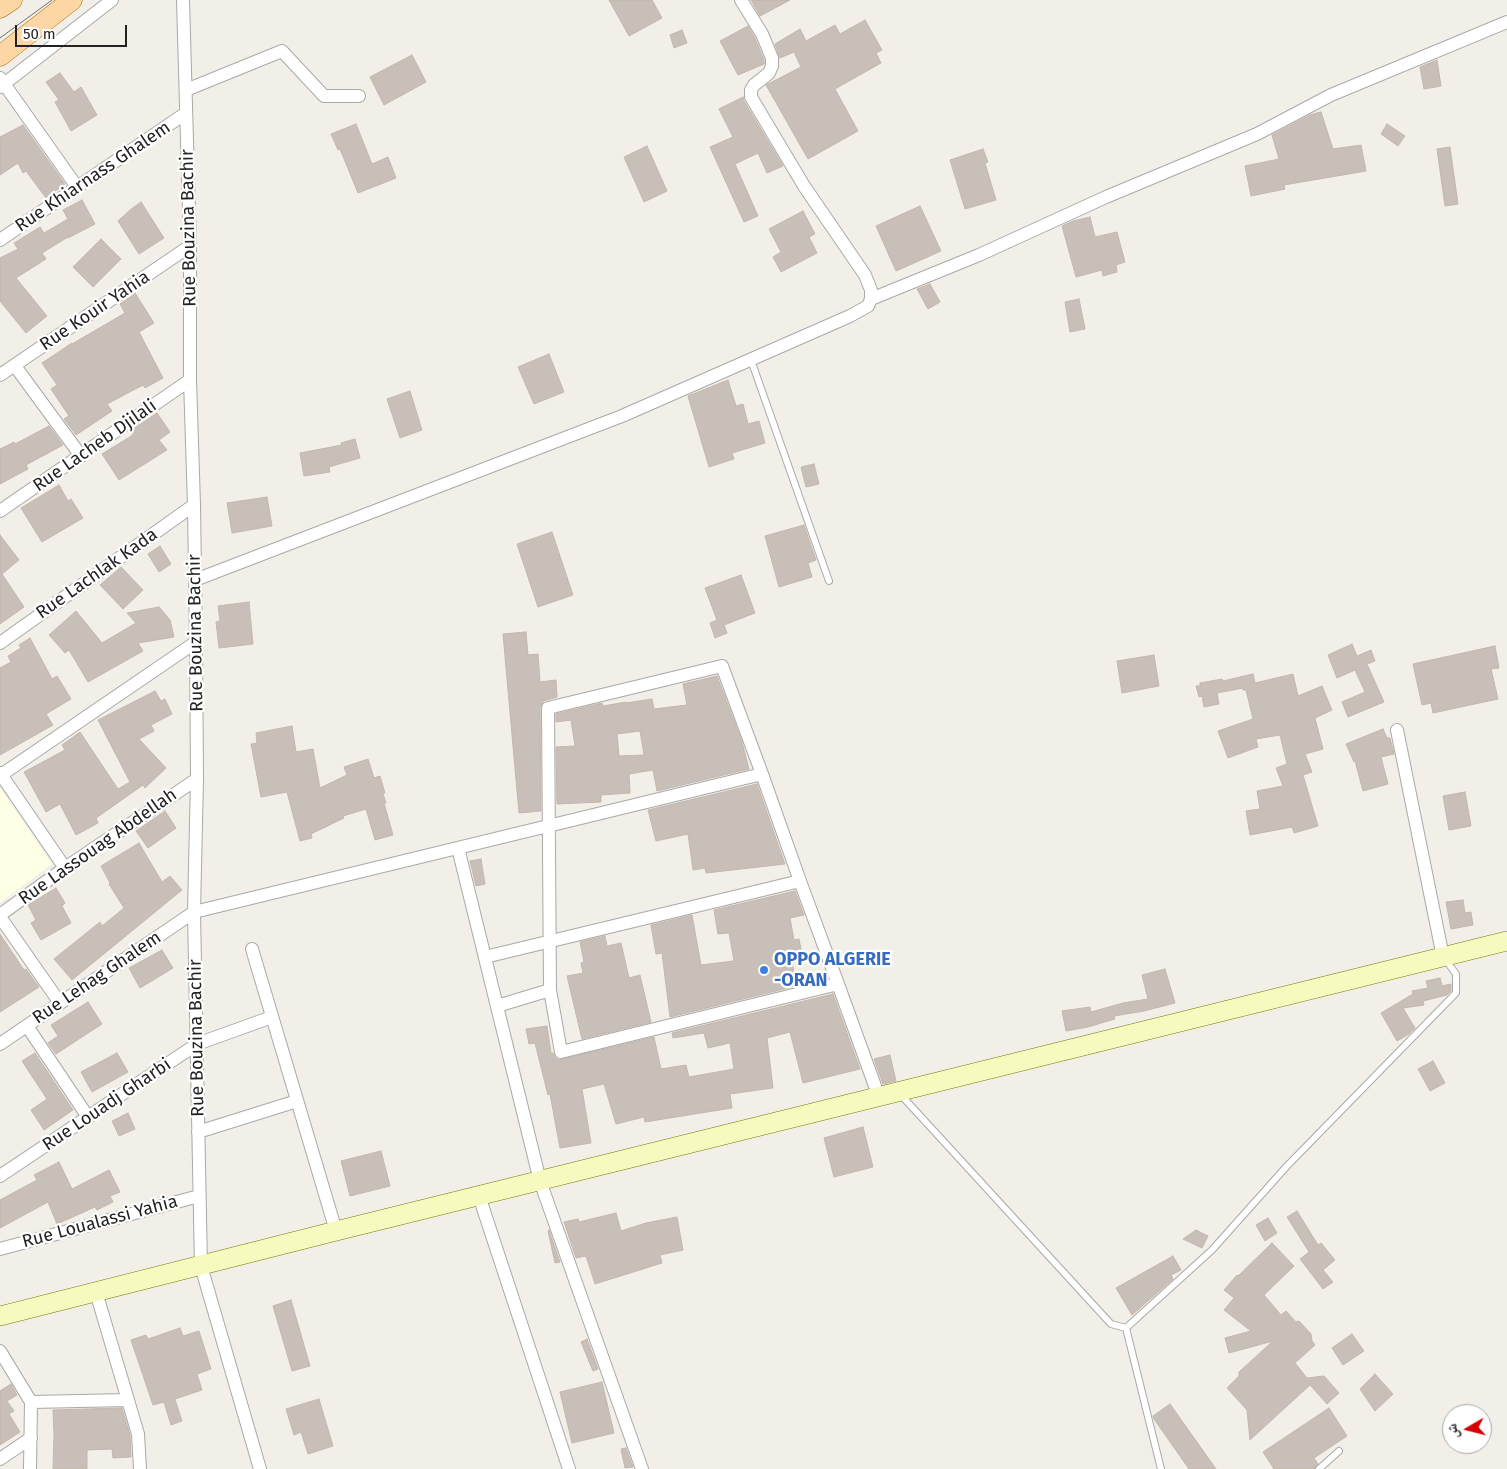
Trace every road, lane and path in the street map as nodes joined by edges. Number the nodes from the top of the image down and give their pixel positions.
1 (12, 0) edge
2 (72, 0) edge
3 (112, 0) edge
4 (183, 0) edge
5 (741, 0) edge
6 (0, 8) edge
7 (1507, 22) edge
8 (0, 56) edge
9 (1, 83) edge
10 (186, 90) junction
11 (359, 96) dead end
12 (186, 113) junction
13 (77, 187) junction
14 (0, 240) edge
15 (190, 246) junction
16 (871, 299) junction
17 (751, 360) junction
18 (15, 366) junction
19 (0, 375) edge
20 (190, 380) junction
21 (81, 456) junction
22 (194, 505) junction
23 (0, 512) edge
24 (195, 580) junction
25 (829, 581) dead end
26 (0, 642) edge
27 (196, 642) junction
28 (1397, 730) dead end
29 (0, 774) edge
30 (762, 774) junction
31 (197, 780) junction
32 (549, 825) junction
33 (458, 848) junction
34 (65, 868) junction
35 (800, 881) junction
36 (194, 912) junction
37 (0, 916) edge
38 (1507, 941) edge
39 (550, 942) junction
40 (252, 949) dead end
41 (1444, 956) junction
42 (485, 957) junction
43 (838, 984) junction
44 (550, 990) junction
45 (60, 1003) junction
46 (497, 1006) junction
47 (272, 1016) junction
48 (26, 1026) junction
49 (0, 1044) edge
50 (197, 1044) junction
51 (898, 1092) junction
52 (879, 1097) junction
53 (297, 1101) junction
54 (88, 1117) junction
55 (198, 1132) junction
56 (0, 1176) edge
57 (540, 1181) junction
58 (199, 1196) junction
59 (479, 1196) junction
60 (336, 1231) junction
61 (0, 1248) edge
62 (200, 1266) junction
63 (96, 1292) junction
64 (0, 1316) edge
65 (1126, 1328) junction
66 (0, 1351) edge
67 (128, 1400) junction
68 (31, 1402) junction
69 (31, 1438) junction
70 (1339, 1451) dead end
71 (0, 1459) edge
72 (30, 1469) edge
73 (140, 1469) edge
74 (260, 1469) edge
75 (569, 1469) edge
76 (642, 1469) edge
77 (1161, 1469) edge
78 (1319, 1469) edge

1 - 6 main road
2 - 8 main road
3 - 9 street
4 - 10 street, Rue Bouzina Bachir
5 - 16 street
7 - 16 street
9 - 13 street
10 - 11 street
10 - 12 street, Rue Bouzina Bachir
12 - 13 street, Rue Khiarnass Ghalem
12 - 15 street, Rue Bouzina Bachir
13 - 14 street, Rue Khiarnass Ghalem
15 - 18 street, Rue Kouir Yahia
15 - 20 street, Rue Bouzina Bachir
16 - 17 street
17 - 24 street
17 - 25 lane
18 - 19 street, Rue Kouir Yahia
18 - 21 street
20 - 21 street, Rue Lacheb Djilali
20 - 22 street, Rue Bouzina Bachir
21 - 23 street, Rue Lacheb Djilali
22 - 24 street, Rue Bouzina Bachir
22 - 26 street, Rue Lachlak Kada
24 - 27 street, Rue Bouzina Bachir
27 - 29 street
27 - 31 street, Rue Bouzina Bachir
28 - 41 street
29 - 34 street
30 - 32 street
30 - 32 street
30 - 35 street
31 - 34 street, Rue Lassouag Abdellah
31 - 36 street, Rue Bouzina Bachir
32 - 33 street
32 - 39 street
33 - 36 street
33 - 42 street
34 - 37 street, Rue Lassouag Abdellah
35 - 39 street
35 - 43 street
36 - 45 street, Rue Lehag Ghalem
36 - 50 street, Rue Bouzina Bachir
37 - 45 street
38 - 41 main road
39 - 42 street
39 - 44 street
40 - 47 street
41 - 51 main road
41 - 65 lane
42 - 46 street
43 - 44 street
43 - 52 street
44 - 46 street
45 - 48 street, Rue Lehag Ghalem
46 - 57 street
47 - 50 street, Rue Louadj Gharbi
47 - 53 street
48 - 49 street, Rue Lehag Ghalem
48 - 54 street
50 - 54 street, Rue Louadj Gharbi
50 - 55 street, Rue Bouzina Bachir
51 - 52 main road
51 - 65 lane
52 - 57 main road
53 - 55 street
53 - 60 street
54 - 56 street, Rue Louadj Gharbi
55 - 58 street, Rue Bouzina Bachir
57 - 59 main road
57 - 76 street
58 - 61 street, Rue Loualassi Yahia
58 - 62 street, Rue Bouzina Bachir
59 - 60 main road
59 - 75 street
60 - 62 main road
62 - 63 main road
62 - 74 street, Rue Bouzina Bachir
63 - 64 main road
63 - 67 street
65 - 77 lane
66 - 68 street
67 - 68 street
67 - 73 street
68 - 69 street
69 - 71 street
69 - 72 street
70 - 78 lane

